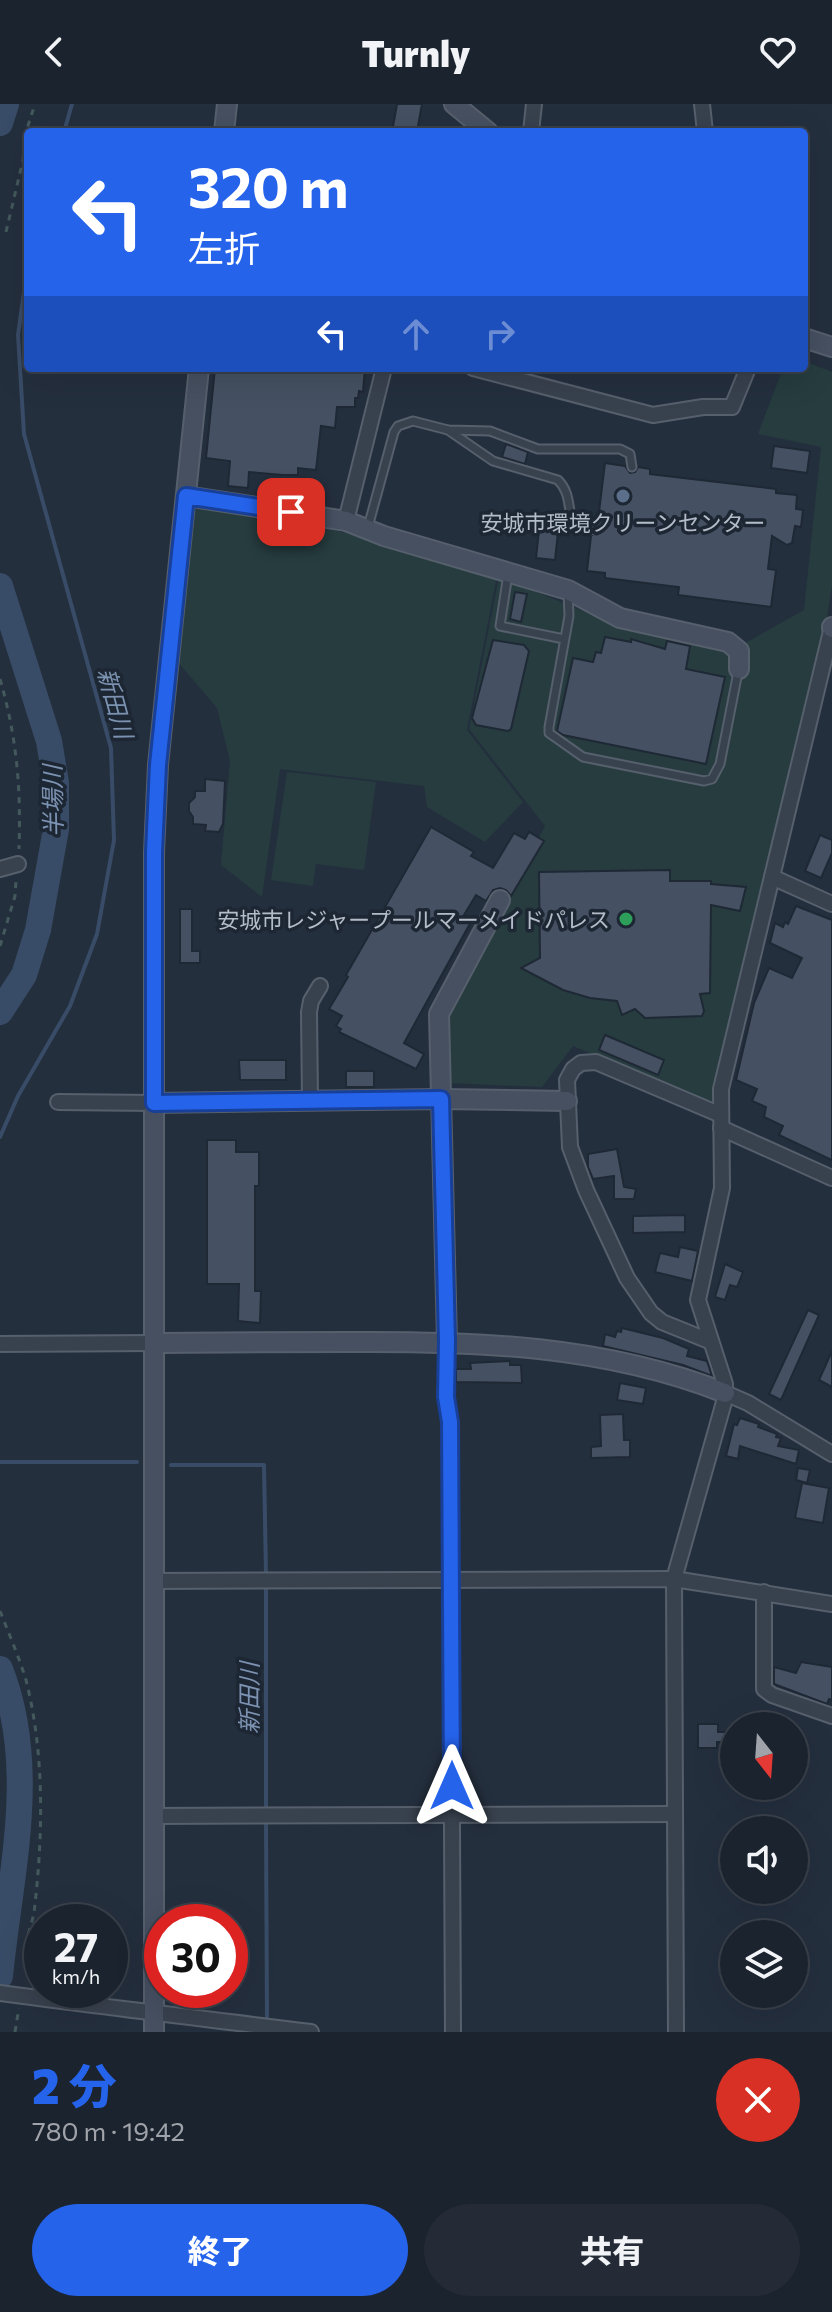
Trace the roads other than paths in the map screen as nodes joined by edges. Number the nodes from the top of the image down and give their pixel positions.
1 (227, 104) edge
2 (454, 104) edge
3 (534, 104) edge
4 (702, 104) edge
5 (224, 128) edge
6 (483, 128) edge
7 (531, 128) edge
8 (705, 128) edge
9 (808, 339) edge
10 (832, 347) edge
11 (199, 372) edge
12 (383, 372) edge
13 (488, 372) edge
14 (746, 372) edge
15 (448, 430) junction
16 (632, 467) dead end
17 (186, 496) junction
18 (346, 521) junction
19 (368, 529) junction
20 (591, 530) dead end
21 (508, 571) junction
22 (568, 590) junction
23 (832, 627) edge
24 (564, 639) junction
25 (739, 669) joint
26 (18, 864) road end
27 (0, 869) edge
28 (772, 877) junction
29 (500, 900) dead end
30 (832, 904) edge
31 (320, 986) dead end
32 (441, 1099) junction
33 (310, 1100) junction
34 (567, 1101) junction
35 (58, 1102) dead end
36 (154, 1103) junction
37 (721, 1122) junction
38 (832, 1178) edge
39 (447, 1341) junction
40 (709, 1341) junction
41 (154, 1343) junction
42 (0, 1344) edge
43 (725, 1393) junction
44 (832, 1454) edge
45 (451, 1579) junction
46 (674, 1579) junction
47 (153, 1581) junction
48 (764, 1592) junction
49 (832, 1604) edge
50 (832, 1716) edge
51 (673, 1814) junction
52 (154, 1816) junction
53 (452, 1816) junction
54 (0, 1993) edge
55 (154, 2012) junction
56 (154, 2032) edge
57 (311, 2032) edge
58 (453, 2032) edge
59 (676, 2032) edge

1 - 5 street
2 - 6 street
3 - 7 street
4 - 8 street
9 - 10 street
11 - 17 street
12 - 18 street
13 - 14 street
15 - 16 lane
15 - 19 lane
15 - 20 lane
17 - 18 street
17 - 36 street
18 - 19 street
19 - 21 street
21 - 22 street
21 - 24 lane
22 - 24 lane
22 - 25 street
23 - 28 street
24 - 25 lane
26 - 27 street
28 - 30 street
28 - 37 street
29 - 32 street
31 - 33 street
32 - 33 street
32 - 34 street
32 - 39 street
33 - 36 street
34 - 37 street
34 - 40 street
35 - 36 street
36 - 41 street
37 - 38 street
37 - 40 street
39 - 41 street
39 - 43 street
39 - 45 street
40 - 43 street
41 - 42 street
41 - 47 street
43 - 44 street
43 - 46 street
45 - 46 street
45 - 47 street
45 - 53 street
46 - 48 street
46 - 51 street
47 - 52 street
48 - 49 street
48 - 50 street
51 - 53 street
51 - 59 street
52 - 53 street
52 - 55 street
53 - 58 street
54 - 55 street
55 - 56 street
55 - 57 street

